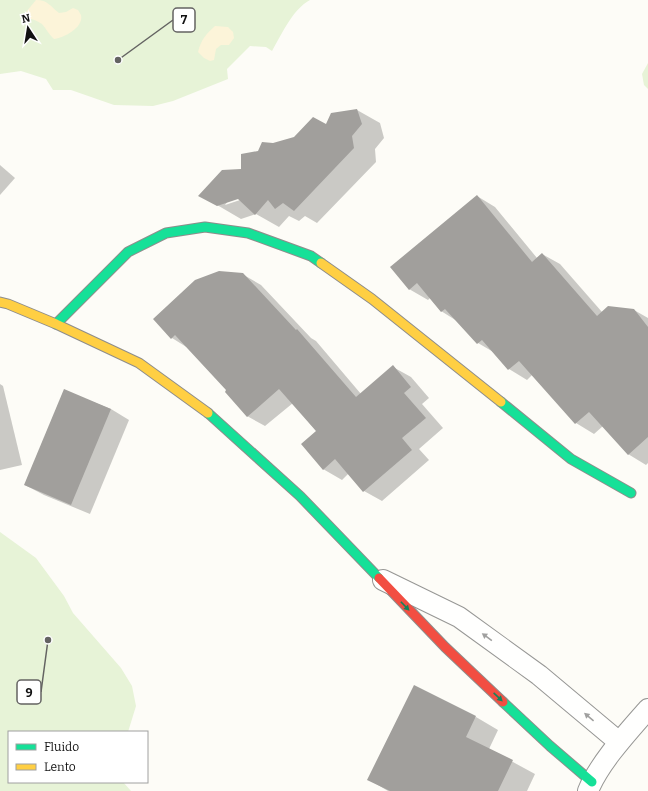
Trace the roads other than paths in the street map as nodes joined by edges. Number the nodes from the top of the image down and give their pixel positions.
1 (0, 302) edge
2 (56, 324) junction
3 (631, 493) dead end
4 (378, 578) junction
5 (648, 709) edge
6 (619, 742) junction
7 (590, 787) edge

1 - 2 street
2 - 3 street
2 - 4 street
6 -> 4 street
4 -> 7 street
5 - 6 street
6 - 7 street

